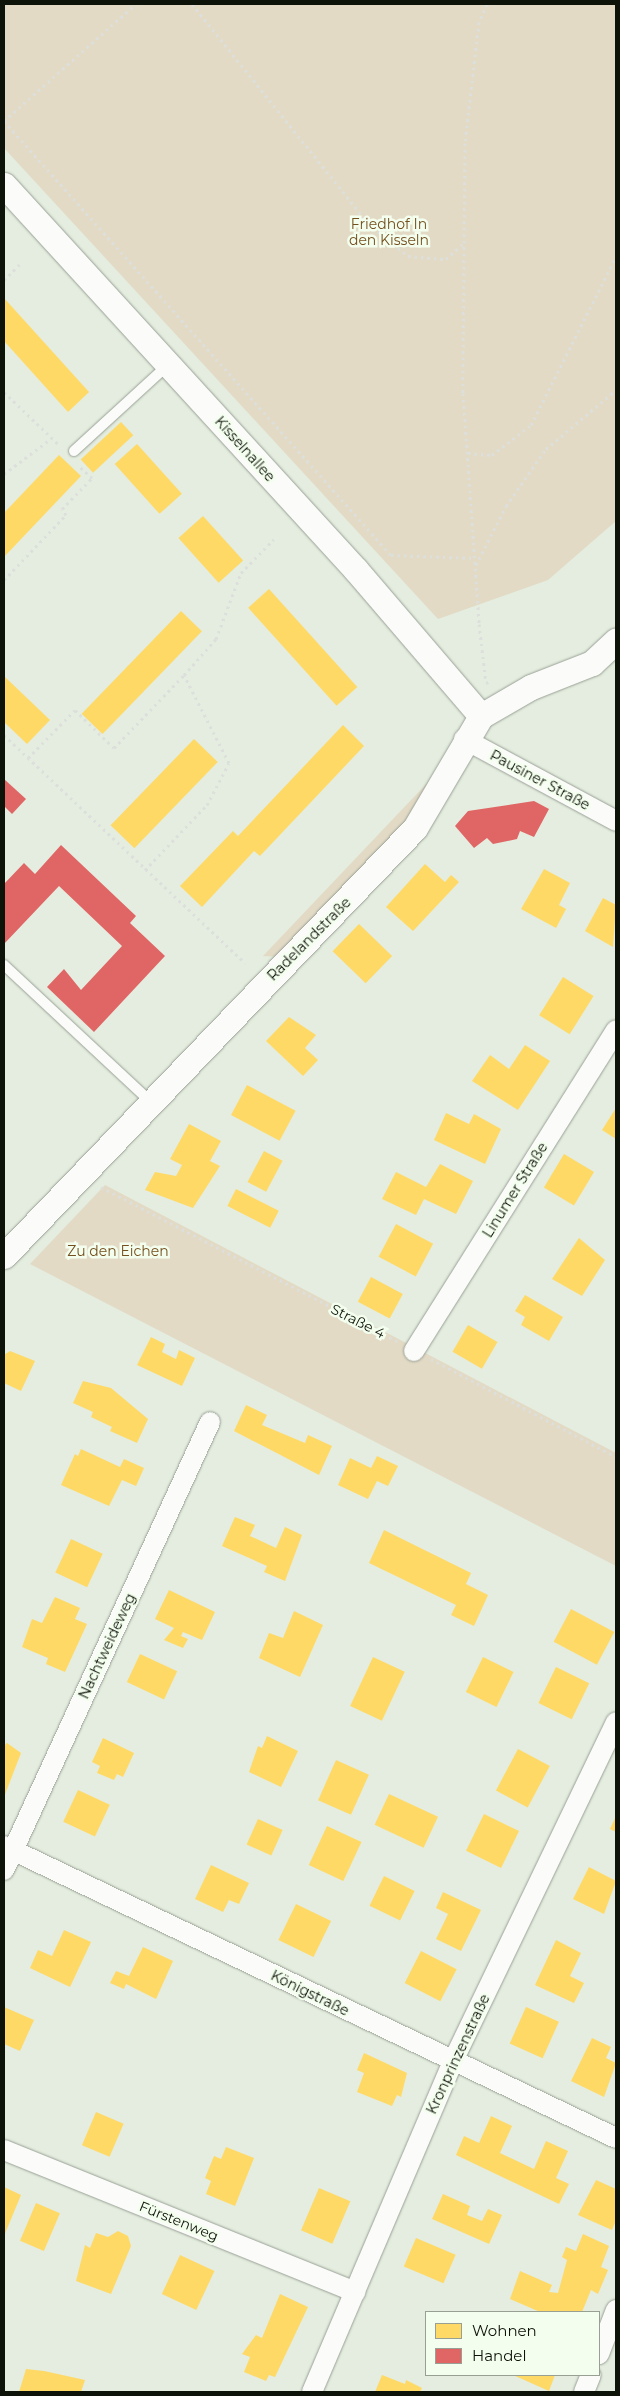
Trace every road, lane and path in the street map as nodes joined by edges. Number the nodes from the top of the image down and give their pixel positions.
1 (136, 4) edge
2 (192, 4) edge
3 (487, 4) edge
4 (4, 121) edge
5 (4, 185) edge
6 (464, 243) junction
7 (616, 257) edge
8 (22, 263) dead end
9 (4, 280) edge
10 (168, 365) junction
11 (616, 390) edge
12 (4, 392) edge
13 (52, 438) junction
14 (63, 449) dead end
15 (468, 453) junction
16 (74, 456) joint
17 (4, 474) edge
18 (274, 539) dead end
19 (475, 558) junction
20 (475, 566) junction
21 (4, 580) edge
22 (616, 641) edge
23 (184, 676) junction
24 (486, 683) dead end
25 (482, 716) junction
26 (4, 735) edge
27 (464, 739) junction
28 (28, 758) junction
29 (616, 821) edge
30 (145, 870) junction
31 (244, 964) dead end
32 (4, 965) edge
33 (616, 1030) edge
34 (150, 1102) junction
35 (100, 1186) dead end
36 (4, 1256) edge
37 (414, 1350) junction
38 (210, 1422) dead end
39 (616, 1456) edge
40 (616, 1722) edge
41 (8, 1848) edge
42 (4, 1870) edge
43 (453, 2061) junction
44 (616, 2138) edge
45 (4, 2150) edge
46 (355, 2292) junction
47 (616, 2310) edge
48 (600, 2351) edge
49 (591, 2376) edge
50 (312, 2392) edge
51 (584, 2392) edge

1 - 4 path
2 - 6 path
3 - 6 path
4 - 19 path
5 - 10 street, Kisselnallee
6 - 15 path
7 - 15 path
8 - 9 path
10 - 16 lane
10 - 25 street, Kisselnallee
11 - 20 path
12 - 13 path
13 - 14 path
13 - 17 path
15 - 19 path
16 - 21 path
18 - 23 path
19 - 20 path
20 - 24 path
22 - 25 street, Radelandstraße
23 - 28 path
23 - 30 path
25 - 27 street, Radelandstraße
26 - 28 path
27 - 29 street, Pausiner Straße
27 - 34 street, Radelandstraße
28 - 30 path
30 - 31 path
32 - 34 lane
33 - 37 street, Linumer Straße
34 - 36 street, Radelandstraße
35 - 37 path, Straße 4
37 - 39 path, Straße 4
38 - 41 street, Nachtweideweg
40 - 43 street, Kronprinzenstraße
41 - 42 street, Nachtweideweg
41 - 43 street, Königstraße
43 - 44 street, Königstraße
43 - 46 street, Kronprinzenstraße
45 - 46 street, Fürstenweg
46 - 50 street, Kronprinzenstraße
47 - 48 street
49 - 51 street

